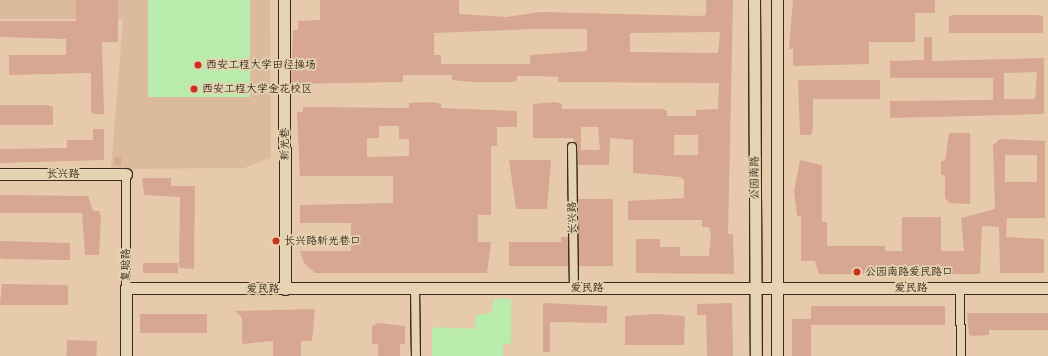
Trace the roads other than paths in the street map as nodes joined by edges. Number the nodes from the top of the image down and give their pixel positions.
1 (284, 0) edge
2 (754, 0) edge
3 (777, 0) edge
4 (572, 147) dead end
5 (0, 174) edge
6 (126, 174) joint
7 (756, 287) junction
8 (777, 287) junction
9 (126, 288) junction
10 (415, 288) junction
11 (574, 288) junction
12 (960, 288) junction
13 (1048, 288) edge
14 (285, 289) junction
15 (126, 356) edge
16 (416, 356) edge
17 (756, 356) edge
18 (777, 356) edge
19 (961, 356) edge

1 - 14 street, 新光巷
2 - 7 street, 公园南路
3 - 8 street, 公园南路
4 - 11 street, 长兴路
5 - 6 street, 长兴路
6 - 9 street, 复聪路
7 - 8 street, 爱民路
7 - 11 street, 爱民路
7 - 17 street, 公园南路
8 - 12 street, 爱民路
8 - 18 street, 公园南路
9 - 14 street, 爱民路
9 - 15 street, 复聪路
10 - 11 street, 爱民路
10 - 14 street, 爱民路
10 - 16 street
12 - 13 street, 爱民路
12 - 19 street

